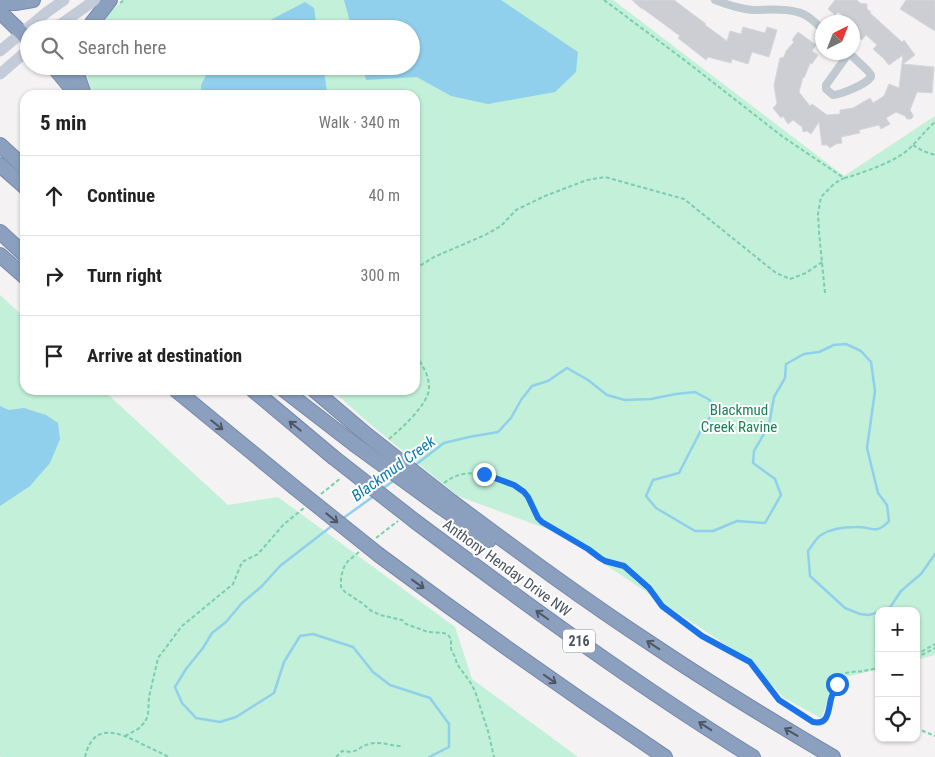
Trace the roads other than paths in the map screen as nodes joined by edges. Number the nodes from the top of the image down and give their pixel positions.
1 (33, 0) edge
2 (64, 0) edge
3 (95, 0) edge
4 (110, 0) edge
5 (715, 0) edge
6 (0, 3) edge
7 (0, 12) edge
8 (42, 20) edge
9 (67, 20) edge
10 (94, 20) edge
11 (815, 23) edge
12 (20, 31) edge
13 (20, 39) edge
14 (0, 51) edge
15 (848, 53) edge
16 (20, 57) edge
17 (0, 74) edge
18 (60, 75) edge
19 (77, 75) edge
20 (73, 90) edge
21 (82, 90) edge
22 (0, 146) edge
23 (20, 164) edge
24 (0, 165) edge
25 (20, 183) edge
26 (0, 232) edge
27 (20, 250) edge
28 (0, 255) edge
29 (20, 273) edge
30 (182, 395) edge
31 (259, 395) edge
32 (290, 395) edge
33 (320, 395) edge
34 (447, 505) junction
35 (751, 756) edge
36 (665, 757) edge
37 (833, 757) edge

1 - 6 highway
2 - 8 main road
3 - 9 main road
4 - 10 highway
5 - 11 street
7 - 12 highway
13 - 14 main road
15 - 15 street
16 - 17 main road
18 - 20 highway
19 - 21 highway
22 - 23 highway
24 - 25 highway
26 - 27 highway
28 - 29 highway
30 -> 36 highway, bridge
35 -> 31 highway, Anthony Henday Drive NW / 216, bridge
32 - 34 highway, bridge
33 - 34 highway, bridge
37 -> 34 highway

